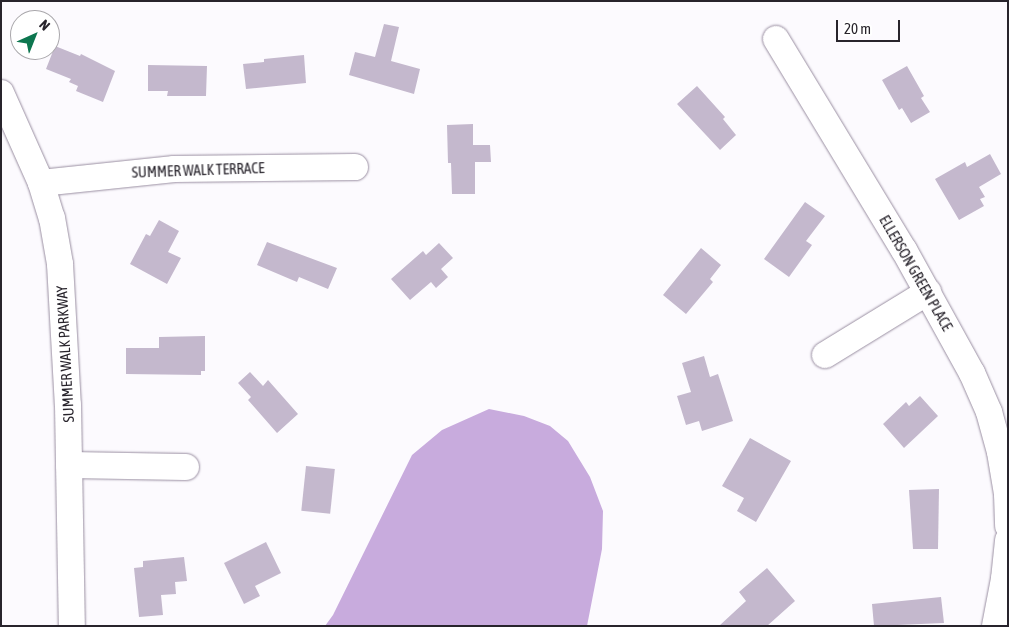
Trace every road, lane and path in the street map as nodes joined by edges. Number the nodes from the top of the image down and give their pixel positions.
1 (776, 39) dead end
2 (1, 93) edge
3 (355, 167) dead end
4 (41, 183) junction
5 (928, 292) junction
6 (826, 354) dead end
7 (69, 465) junction
8 (186, 467) dead end
9 (1008, 526) edge
10 (1008, 540) edge
11 (1001, 613) edge
12 (72, 626) edge

1 - 5 street, ELLERSON GREEN PLACE
2 - 4 street, SUMMER WALK PARKWAY
3 - 4 street, SUMMER WALK TERRACE
4 - 7 street, SUMMER WALK PARKWAY
5 - 6 street
5 - 9 street, ELLERSON GREEN PLACE
7 - 8 street
7 - 12 street, SUMMER WALK PARKWAY
10 - 11 street

